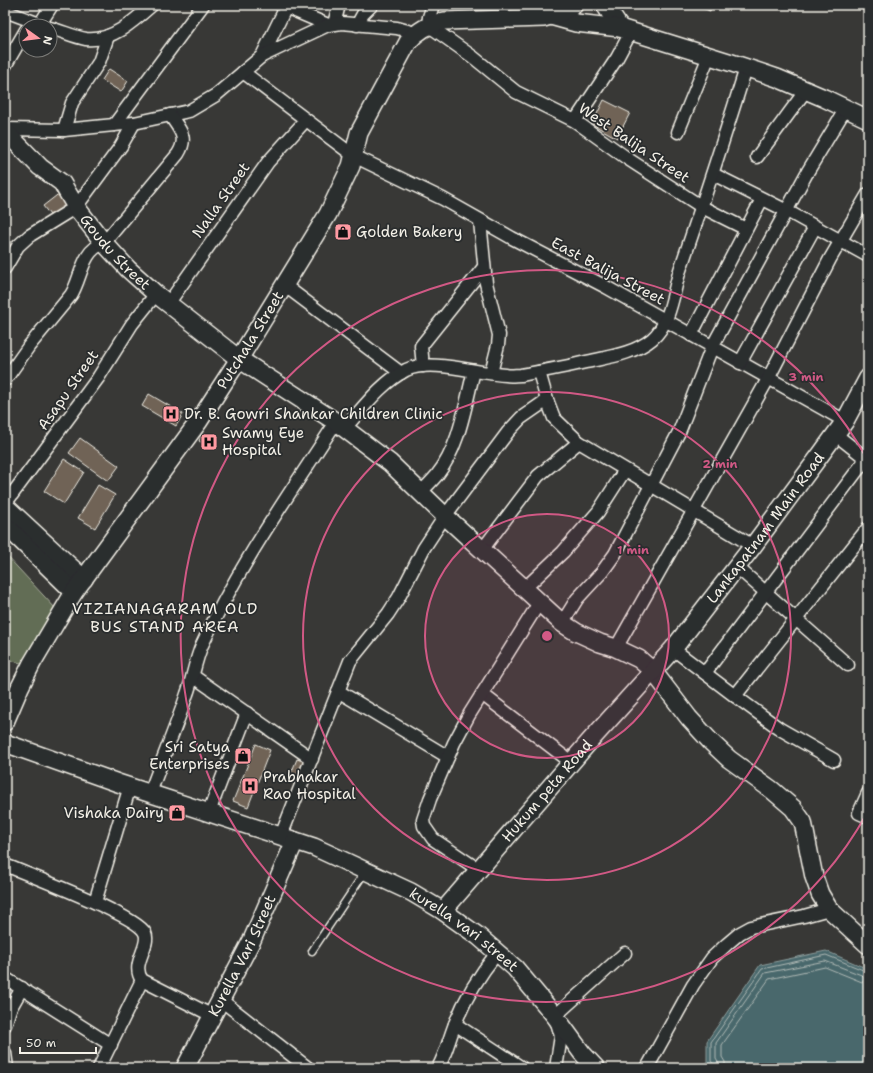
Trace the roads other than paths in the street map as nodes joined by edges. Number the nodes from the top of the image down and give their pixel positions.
1 (52, 5) edge
2 (152, 5) edge
3 (203, 5) edge
4 (339, 5) edge
5 (372, 5) edge
6 (433, 5) edge
7 (574, 5) edge
8 (604, 5) edge
9 (283, 6) edge
10 (5, 11) edge
11 (551, 16) junction
12 (20, 18) edge
13 (43, 18) edge
14 (331, 25) junction
15 (357, 25) junction
16 (422, 29) junction
17 (626, 30) junction
18 (58, 31) edge
19 (108, 36) junction
20 (18, 50) edge
21 (262, 56) junction
22 (709, 56) junction
23 (5, 66) edge
24 (746, 68) junction
25 (243, 72) junction
26 (806, 90) junction
27 (846, 108) junction
28 (170, 115) junction
29 (868, 119) edge
30 (306, 120) junction
31 (575, 121) junction
32 (134, 123) junction
33 (114, 125) junction
34 (5, 130) edge
35 (64, 130) junction
36 (678, 132) dead end
37 (354, 156) junction
38 (757, 157) dead end
39 (713, 174) junction
40 (868, 194) edge
41 (762, 199) junction
42 (76, 207) junction
43 (702, 207) junction
44 (787, 211) junction
45 (480, 220) junction
46 (815, 227) junction
47 (746, 229) junction
48 (840, 241) junction
49 (104, 243) junction
50 (868, 256) edge
51 (484, 267) junction
52 (5, 268) edge
53 (284, 286) junction
54 (162, 299) junction
55 (665, 320) junction
56 (691, 335) junction
57 (712, 347) junction
58 (239, 359) junction
59 (740, 363) junction
60 (423, 366) junction
61 (474, 371) junction
62 (539, 372) junction
63 (401, 373) junction
64 (491, 373) junction
65 (868, 378) edge
66 (768, 379) junction
67 (5, 380) edge
68 (547, 400) junction
69 (340, 425) junction
70 (840, 428) junction
71 (579, 442) junction
72 (867, 460) edge
73 (625, 470) junction
74 (652, 486) junction
75 (420, 493) junction
76 (5, 505) edge
77 (694, 512) junction
78 (445, 516) junction
79 (5, 525) edge
80 (868, 528) edge
81 (753, 546) junction
82 (482, 550) junction
83 (736, 567) junction
84 (79, 585) junction
85 (524, 589) junction
86 (766, 593) junction
87 (539, 603) junction
88 (796, 619) junction
89 (562, 623) junction
90 (616, 648) junction
91 (673, 649) junction
92 (848, 665) dead end
93 (653, 671) junction
94 (705, 673) junction
95 (193, 676) junction
96 (338, 691) junction
97 (482, 694) junction
98 (735, 696) junction
99 (247, 713) junction
100 (5, 722) edge
101 (5, 743) edge
102 (448, 757) junction
103 (312, 759) junction
104 (834, 760) dead end
105 (571, 762) junction
106 (130, 786) junction
107 (150, 793) junction
108 (868, 793) edge
109 (209, 812) junction
110 (868, 817) edge
111 (288, 838) junction
112 (5, 865) edge
113 (366, 870) junction
114 (479, 870) junction
115 (95, 902) junction
116 (829, 909) junction
117 (444, 911) junction
118 (868, 945) edge
119 (312, 951) dead end
120 (498, 953) junction
121 (625, 953) dead end
122 (5, 978) edge
123 (142, 980) junction
124 (22, 988) junction
125 (221, 1000) junction
126 (213, 1016) junction
127 (555, 1016) junction
128 (455, 1024) junction
129 (5, 1025) edge
130 (111, 1045) junction
131 (5, 1053) edge
132 (7, 1068) edge
133 (99, 1068) edge
134 (185, 1068) edge
135 (308, 1068) edge
136 (438, 1068) edge
137 (522, 1068) edge
138 (556, 1068) edge
139 (596, 1068) edge
140 (647, 1068) edge

1 - 13 street
2 - 19 street
3 - 33 street
4 - 14 street
5 - 15 street
6 - 16 street
7 - 11 street
8 - 17 street
9 - 14 street
9 - 21 street
10 - 12 street
11 - 16 street
11 - 17 street
14 - 15 street
14 - 21 street
15 - 16 street
16 - 31 street, West Balija Street
16 - 37 street, Putchala Street
17 - 22 street
17 - 31 street
18 - 19 street
19 - 35 street
20 - 23 street
21 - 25 street
22 - 24 street
22 - 36 street
24 - 26 street
24 - 39 street
25 - 28 street
25 - 30 street, East Balija Street
26 - 27 street
26 - 38 street
27 - 29 street
27 - 44 street
28 - 32 street
28 - 49 street
30 - 37 street, East Balija Street
30 - 54 street, Nalla Street
31 - 43 street, West Balija Street
32 - 33 street
32 - 42 street
33 - 35 street
34 - 35 street
34 - 42 street, Goudu Street
37 - 45 street, East Balija Street
37 - 53 street, Putchala Street
39 - 41 street
39 - 43 street
40 - 48 street
41 - 44 street
41 - 47 street
42 - 49 street, Goudu Street
42 - 52 street
43 - 47 street, West Balija Street
43 - 55 street
44 - 46 street
44 - 57 street
45 - 51 street
45 - 55 street, East Balija Street
46 - 48 street
46 - 59 street
47 - 56 street
48 - 50 street
48 - 66 street
49 - 54 street, Goudu Street
49 - 67 street
51 - 60 street
51 - 64 street
53 - 58 street, Putchala Street
53 - 63 street
54 - 58 street, Goudu Street
54 - 76 street, Asapu Street
55 - 56 street, East Balija Street
55 - 62 street
56 - 57 street, East Balija Street
57 - 59 street, East Balija Street
57 - 74 street
58 - 69 street, Goudu Street
58 - 84 street, Putchala Street
59 - 66 street, East Balija Street
60 - 61 street
60 - 63 street
61 - 64 street
61 - 75 street
62 - 64 street
62 - 68 street
63 - 69 street
65 - 70 street, Lankapatnam Main Road
66 - 70 street, East Balija Street
66 - 77 street
68 - 71 street
68 - 78 street
69 - 75 street, Goudu Street
69 - 95 street
70 - 72 street, East Balija Street
70 - 81 street, Lankapatnam Main Road
71 - 73 street
71 - 82 street
72 - 86 street
73 - 74 street
73 - 85 street
74 - 77 street
74 - 89 street
75 - 78 street, Goudu Street
76 - 84 street
77 - 81 street
77 - 90 street
78 - 82 street, Goudu Street
78 - 96 street
79 - 84 street
80 - 88 street
81 - 83 street, Lankapatnam Main Road
82 - 85 street, Goudu Street
83 - 86 street
83 - 91 street, Lankapatnam Main Road
84 - 100 street, Putchala Street
85 - 87 street, Goudu Street
86 - 88 street
86 - 94 street
87 - 89 street, Goudu Street
87 - 97 street
88 - 92 street
88 - 98 street
89 - 90 street, Goudu Street
90 - 93 street, Goudu Street
91 - 93 street, Lankapatnam Main Road
91 - 94 street
93 - 105 street, Hukum peta Road
93 - 116 street, Goudu Street
94 - 98 street
95 - 99 street
95 - 107 street
96 - 102 street
96 - 103 street
97 - 102 street
97 - 105 street
98 - 104 street
99 - 103 street
99 - 109 street
101 - 106 street, kurella vari street
102 - 114 street
103 - 111 street
105 - 114 street, Hukum peta Road
106 - 107 street, kurella vari street
106 - 115 street
107 - 109 street, kurella vari street
108 - 110 street
109 - 111 street, kurella vari street
111 - 113 street, kurella vari street
111 - 125 street, Kurella Vari Street
112 - 115 street
113 - 117 street, kurella vari street
113 - 119 lane
114 - 117 street, Hukum peta Road
115 - 123 street
116 - 118 street, Goudu Street
116 - 140 street
117 - 120 street, kurella vari street
120 - 127 street, kurella vari street
120 - 128 street
121 - 127 street
122 - 124 street
123 - 126 street
123 - 130 street
124 - 129 street
124 - 130 street
125 - 126 street, Kurella Vari Street
125 - 135 street
126 - 134 street, Kurella Vari Street
127 - 138 street
127 - 139 street, kurella vari street
128 - 136 street
128 - 137 street
130 - 133 street
131 - 132 street

